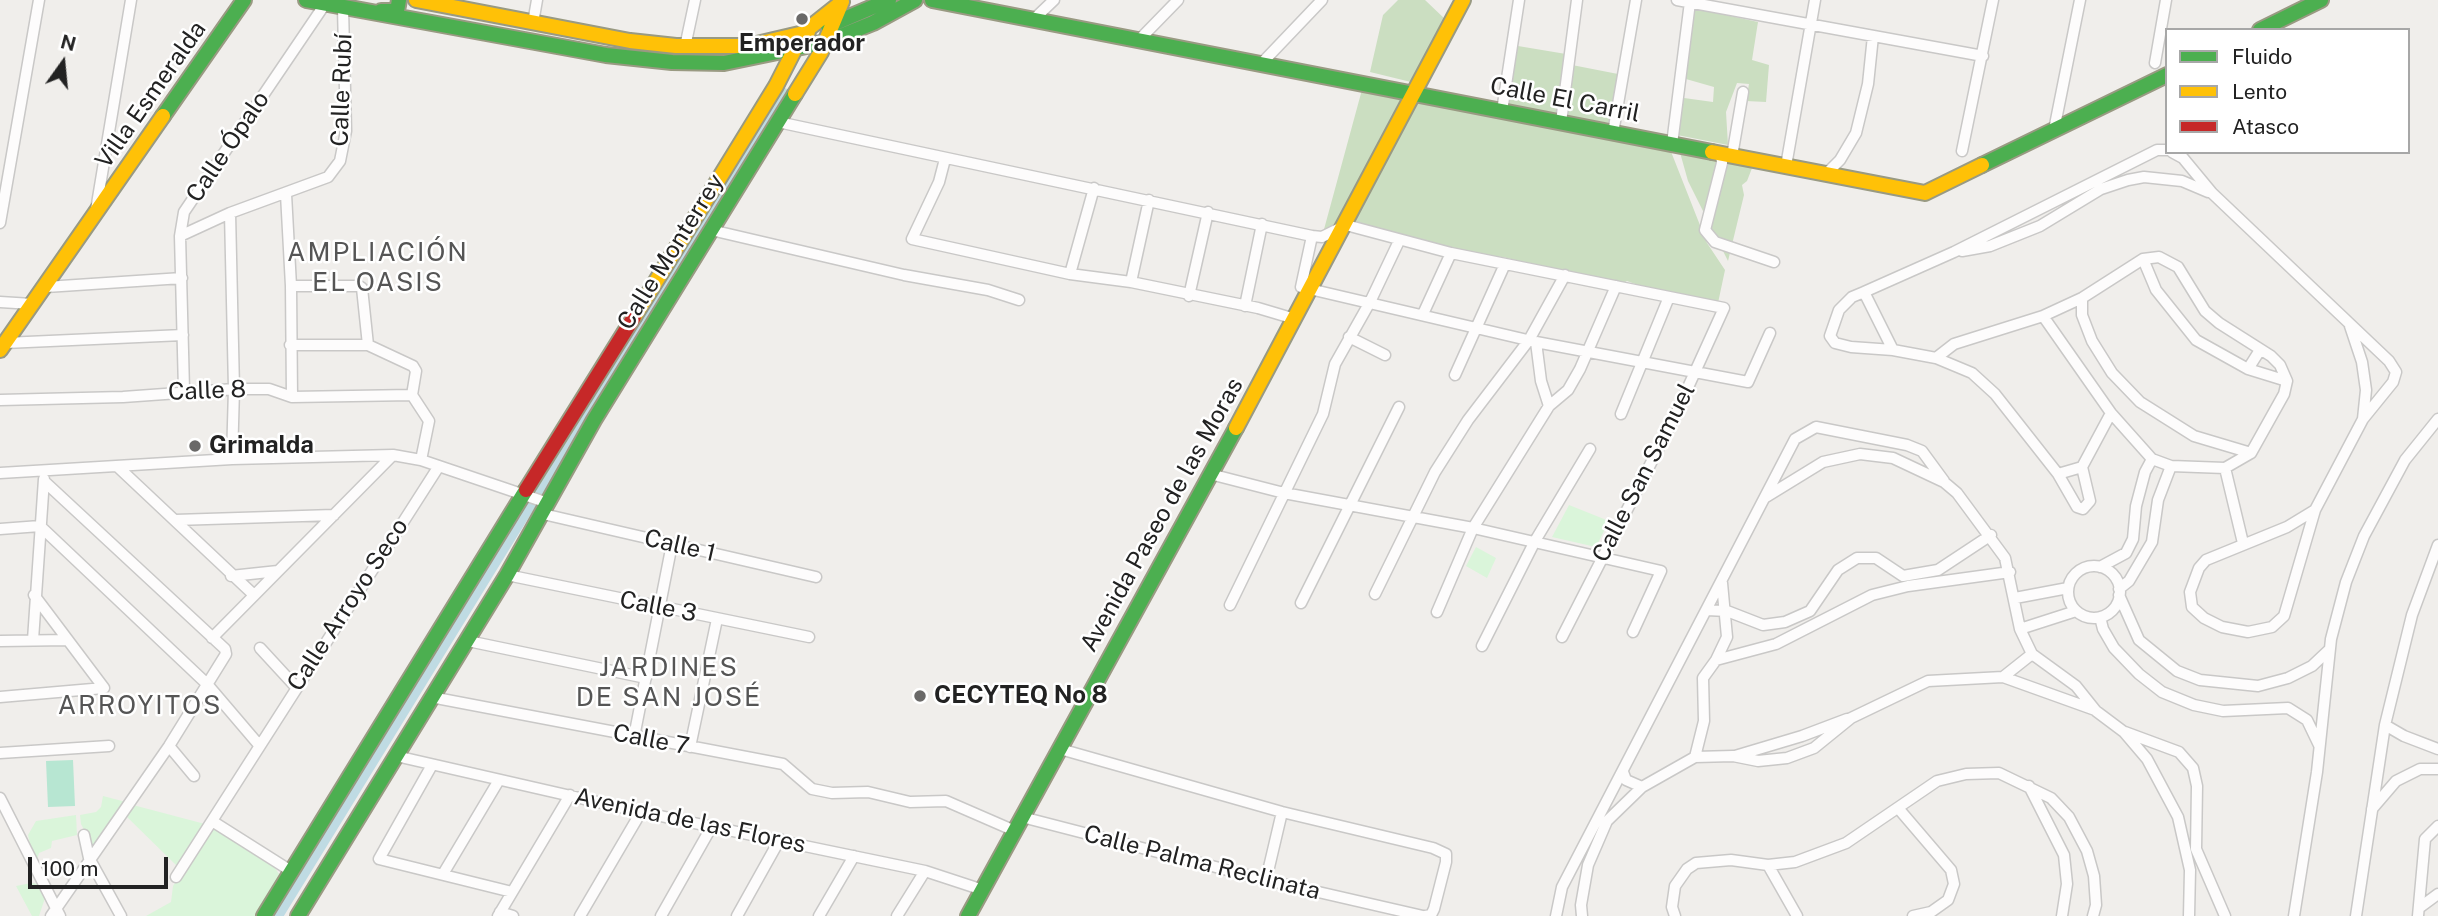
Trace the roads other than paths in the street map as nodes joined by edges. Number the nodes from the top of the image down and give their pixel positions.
1 (39, 0) edge
2 (131, 0) edge
3 (244, 0) edge
4 (306, 0) edge
5 (399, 0) edge
6 (416, 0) edge
7 (537, 0) edge
8 (695, 0) edge
9 (889, 0) edge
10 (915, 0) edge
11 (932, 0) edge
12 (1054, 0) edge
13 (1322, 0) edge
14 (1463, 0) edge
15 (1519, 0) edge
16 (1577, 0) edge
17 (1636, 0) edge
18 (1677, 0) edge
19 (1815, 0) edge
20 (1993, 0) edge
21 (2080, 0) edge
22 (2166, 0) edge
23 (2321, 0) edge
24 (843, 1) edge
25 (1175, 1) edge
26 (320, 2) edge
27 (1690, 2) junction
28 (455, 6) junction
29 (343, 8) junction
30 (1033, 20) junction
31 (533, 23) junction
32 (833, 24) junction
33 (1811, 24) junction
34 (438, 26) junction
35 (2264, 28) edge
36 (803, 33) junction
37 (1873, 36) junction
38 (1139, 40) junction
39 (826, 42) junction
40 (685, 47) junction
41 (793, 50) junction
42 (1983, 56) junction
43 (768, 57) junction
44 (2155, 63) dead end
45 (1261, 64) junction
46 (783, 69) junction
47 (2165, 76) edge
48 (776, 86) junction
49 (1743, 92) dead end
50 (1412, 93) junction
51 (791, 100) junction
52 (1502, 111) junction
53 (778, 122) junction
54 (1561, 122) junction
55 (2054, 130) junction
56 (1613, 132) junction
57 (1672, 144) junction
58 (2165, 150) edge
59 (1962, 151) dead end
60 (2176, 154) edge
61 (1726, 155) junction
62 (2183, 158) junction
63 (945, 159) junction
64 (2138, 160) junction
65 (1786, 166) junction
66 (1826, 174) junction
67 (2144, 177) junction
68 (2182, 181) junction
69 (1094, 188) junction
70 (2212, 193) junction
71 (286, 194) junction
72 (1149, 200) junction
73 (1208, 212) junction
74 (230, 214) junction
75 (95, 216) junction
76 (0, 223) edge
77 (1262, 224) junction
78 (1346, 225) junction
79 (711, 230) junction
80 (180, 236) junction
81 (1312, 236) junction
82 (1399, 241) junction
83 (1954, 252) junction
84 (1451, 253) junction
85 (2143, 259) junction
86 (1774, 262) dead end
87 (1505, 264) junction
88 (1070, 274) junction
89 (1564, 275) junction
90 (181, 278) junction
91 (1131, 282) junction
92 (291, 286) junction
93 (1616, 286) junction
94 (46, 287) junction
95 (1312, 289) junction
96 (1864, 292) junction
97 (1189, 296) junction
98 (1669, 297) junction
99 (2082, 298) junction
100 (1019, 300) dead end
101 (0, 302) edge
102 (1370, 302) junction
103 (32, 304) junction
104 (1245, 306) junction
105 (1423, 314) junction
106 (2043, 316) junction
107 (1295, 319) junction
108 (2350, 325) junction
109 (1478, 328) junction
110 (1770, 333) dead end
111 (183, 335) junction
112 (1349, 337) junction
113 (1532, 341) junction
114 (290, 345) junction
115 (368, 345) junction
116 (3, 347) edge
117 (1893, 350) junction
118 (2260, 350) junction
119 (1590, 351) junction
120 (1385, 355) dead end
121 (1936, 358) junction
122 (1640, 362) junction
123 (2248, 369) junction
124 (1696, 372) junction
125 (1455, 375) dead end
126 (2287, 380) junction
127 (234, 389) junction
128 (184, 390) junction
129 (412, 395) junction
130 (292, 397) junction
131 (0, 400) edge
132 (1549, 406) junction
133 (1399, 407) dead end
134 (2111, 413) junction
135 (1620, 414) dead end
136 (2363, 419) junction
137 (2438, 419) edge
138 (1860, 436) junction
139 (1590, 449) dead end
140 (2251, 453) junction
141 (1860, 454) junction
142 (393, 455) junction
143 (232, 459) junction
144 (1785, 459) junction
145 (2152, 459) junction
146 (421, 460) junction
147 (439, 466) junction
148 (2171, 466) junction
149 (118, 467) junction
150 (2082, 467) junction
151 (2225, 468) junction
152 (0, 473) edge
153 (1802, 473) junction
154 (1210, 474) junction
155 (2058, 474) junction
156 (43, 477) junction
157 (1944, 482) junction
158 (1284, 494) junction
159 (1766, 497) junction
160 (525, 498) junction
161 (1349, 504) junction
162 (546, 507) junction
163 (2315, 510) junction
164 (334, 515) junction
165 (1413, 517) junction
166 (175, 520) junction
167 (40, 526) junction
168 (2287, 527) junction
169 (1473, 528) junction
170 (0, 529) edge
171 (1991, 536) junction
172 (2305, 540) junction
173 (1535, 541) junction
174 (2243, 543) junction
175 (672, 544) junction
176 (2438, 545) edge
177 (1601, 555) junction
178 (2100, 567) junction
179 (278, 572) junction
180 (2010, 572) junction
181 (507, 575) junction
182 (231, 576) junction
183 (817, 577) dead end
184 (1722, 582) junction
185 (2068, 588) junction
186 (2119, 592) junction
187 (1375, 594) dead end
188 (34, 595) junction
189 (254, 595) junction
190 (2015, 598) junction
191 (1301, 603) dead end
192 (1230, 605) dead end
193 (660, 608) junction
194 (1707, 610) junction
195 (1727, 611) junction
196 (2076, 611) junction
197 (1437, 612) dead end
198 (2100, 617) junction
199 (717, 619) junction
200 (2020, 629) junction
201 (1633, 632) dead end
202 (808, 637) dead end
203 (1562, 637) dead end
204 (212, 638) junction
205 (68, 639) junction
206 (33, 640) junction
207 (0, 641) edge
208 (468, 641) junction
209 (1482, 646) dead end
210 (260, 648) dead end
211 (2329, 650) junction
212 (2032, 653) junction
213 (1716, 660) junction
214 (2003, 677) junction
215 (646, 678) junction
216 (207, 684) junction
217 (295, 686) junction
218 (0, 697) edge
219 (431, 697) junction
220 (2096, 711) junction
221 (1851, 718) junction
222 (2385, 725) junction
223 (2124, 732) junction
224 (634, 737) junction
225 (259, 745) junction
226 (2159, 745) junction
227 (104, 746) dead end
228 (169, 746) junction
229 (690, 747) junction
230 (2320, 747) junction
231 (1060, 748) junction
232 (2438, 749) edge
233 (0, 753) edge
234 (396, 756) junction
235 (1733, 756) junction
236 (1695, 757) junction
237 (2147, 759) junction
238 (432, 765) junction
239 (2438, 769) edge
240 (1623, 772) junction
241 (194, 776) dead end
242 (499, 780) junction
243 (2029, 785) junction
244 (1642, 787) junction
245 (570, 795) junction
246 (0, 798) edge
247 (1898, 808) junction
248 (2372, 809) junction
249 (640, 812) junction
250 (1282, 812) junction
251 (1023, 817) junction
252 (212, 821) junction
253 (712, 826) junction
254 (2438, 826) edge
255 (1015, 831) junction
256 (84, 835) dead end
257 (780, 839) junction
258 (854, 856) junction
259 (89, 858) junction
260 (1768, 865) junction
261 (291, 871) junction
262 (925, 872) junction
263 (443, 874) junction
264 (176, 877) dead end
265 (1266, 880) junction
266 (983, 890) junction
267 (512, 892) junction
268 (2438, 894) edge
269 (2418, 912) edge
270 (55, 914) edge
271 (499, 914) edge
272 (121, 916) edge
273 (264, 916) edge
274 (298, 916) edge
275 (513, 916) edge
276 (580, 916) edge
277 (661, 916) edge
278 (737, 916) edge
279 (819, 916) edge
280 (897, 916) edge
281 (968, 916) edge
282 (1424, 916) edge
283 (1556, 916) edge
284 (1582, 916) edge
285 (1675, 916) edge
286 (1797, 916) edge
287 (1913, 916) edge
288 (2062, 916) edge
289 (2093, 916) edge
290 (2189, 916) edge
291 (2225, 916) edge
292 (2294, 916) edge
293 (2356, 916) edge

1 - 76 street
2 - 75 street
3 - 75 main road, Villa Esmeralda
4 - 26 main road
5 - 26 main road
6 - 28 main road
7 - 31 street
8 - 40 street
9 - 32 main road
10 - 39 main road
11 - 30 main road, Calle El Carril
12 - 30 street
13 - 45 street
14 - 50 main road, Avenida Paseo de las Moras
15 - 52 street
16 - 54 street
17 - 56 street
18 - 27 street
19 - 33 street
20 - 42 street
21 - 55 street
22 - 44 street
23 - 35 main road
24 - 32 main road, Calle Monterrey
24 - 36 main road
25 - 38 street
26 - 29 main road
26 - 80 street, Calle Ópalo
27 - 33 street
27 - 57 street
28 - 31 main road
28 - 34 main road
29 - 34 main road
29 - 71 street, Calle Rubí
30 - 38 main road, Calle El Carril
31 - 40 main road
32 - 36 main road
32 - 39 main road, Calle Monterrey
33 - 37 street
33 - 65 street
34 - 43 main road
36 - 40 main road
36 - 41 main road, Calle Monterrey
37 - 42 street
37 - 66 street
38 - 45 main road, Calle El Carril
39 - 41 main road
39 - 51 main road, Calle Monterrey
41 - 43 main road
41 - 46 main road, Calle Monterrey
42 - 59 street
43 - 46 main road
45 - 50 main road, Calle El Carril
46 - 48 main road, Calle Monterrey
47 - 55 main road, Calle El Carril
48 - 51 main road
48 - 160 main road, Calle Monterrey
49 - 61 street
50 - 52 main road, Calle El Carril
50 - 78 main road, Avenida Paseo de las Moras
51 - 53 main road, Calle Monterrey
52 - 54 main road, Calle El Carril
53 - 63 street
53 - 79 main road, Calle Monterrey
54 - 56 main road, Calle El Carril
55 - 66 main road, Calle El Carril
56 - 57 main road, Calle El Carril
57 - 61 main road, Calle El Carril
58 - 64 street
60 - 62 street
61 - 65 main road, Calle El Carril
61 - 86 street
62 - 68 street
62 - 70 street
63 - 69 street
63 - 88 street
64 - 67 street
64 - 83 street
65 - 66 main road, Calle El Carril
67 - 68 street
67 - 83 street
68 - 70 street
69 - 72 street
69 - 88 street
70 - 108 street
71 - 74 street, Calle Rubí
71 - 92 street
72 - 73 street
72 - 91 street
73 - 77 street
73 - 97 street
74 - 80 street, Calle Rubí
74 - 127 street
75 - 94 main road, Villa Esmeralda
77 - 81 street
77 - 104 street
78 - 81 street
78 - 82 street
78 - 95 main road, Avenida Paseo de las Moras
79 - 100 street
79 - 162 main road, Calle Monterrey
80 - 90 street, Calle Ópalo
81 - 95 street
82 - 84 street
82 - 102 street
83 - 96 street
84 - 87 street
84 - 105 street
85 - 99 street
85 - 118 street
85 - 123 street
87 - 89 street
87 - 109 street
88 - 91 street
89 - 93 street
89 - 113 street
90 - 94 street
90 - 111 street, Calle Ópalo
91 - 97 street
92 - 114 street
92 - 115 street
93 - 98 street
93 - 119 street
94 - 103 main road, Villa Esmeralda
95 - 102 street
95 - 107 main road, Avenida Paseo de las Moras
96 - 117 street
96 - 117 street
97 - 104 street
98 - 122 street
98 - 124 street, Calle San Samuel
99 - 106 street
99 - 140 street
101 - 103 street
102 - 105 street
102 - 112 street
103 - 116 main road, Villa Esmeralda
104 - 107 street
105 - 109 street
106 - 121 street
106 - 134 street
107 - 154 main road, Avenida Paseo de las Moras
108 - 136 street
108 - 136 street
109 - 113 street
109 - 125 street
110 - 124 street
111 - 116 street
111 - 128 street, Calle Ópalo
112 - 120 street
112 - 158 street
113 - 119 street
113 - 132 street
113 - 165 street
114 - 115 street
114 - 130 street
115 - 129 street
117 - 121 street
118 - 123 street
118 - 126 street
119 - 122 street
119 - 132 street
121 - 155 street
122 - 124 street
122 - 135 street
123 - 126 street
124 - 177 street, Calle San Samuel
126 - 140 street
127 - 128 street, Calle 8
127 - 130 street, Calle 8
127 - 143 street
128 - 131 street, Calle 8
129 - 130 street, Calle 8
129 - 146 street
132 - 169 street
133 - 161 street
134 - 145 street
134 - 150 street
136 - 163 street
137 - 211 street
138 - 141 street
138 - 144 street
138 - 157 street
139 - 173 street
140 - 151 street
141 - 153 street
141 - 157 street
142 - 143 street, Calle 1
142 - 146 street, Calle 1
142 - 164 street
143 - 149 street, Calle 1
144 - 153 street
144 - 159 street
145 - 148 street
145 - 178 street
146 - 147 street, Calle 1
147 - 160 street, Calle 1
147 - 217 street, Calle Arroyo Seco
148 - 151 street
148 - 186 street
149 - 156 street, Calle 1
149 - 166 street
150 - 155 street
150 - 155 street
151 - 174 street
152 - 156 street, Calle 1
153 - 159 street
154 - 158 street
154 - 231 main road, Avenida Paseo de las Moras
156 - 167 street
156 - 204 street
157 - 171 street
158 - 161 street
158 - 192 street
159 - 184 street
160 - 162 street, Calle 1
160 - 261 main road, Calle Monterrey
161 - 165 street
161 - 191 street
162 - 175 street, Calle 1
162 - 181 main road, Calle Monterrey
163 - 168 street
163 - 172 street
164 - 166 street
164 - 179 street
165 - 169 street
165 - 187 street
166 - 182 street
167 - 170 street
167 - 188 street
167 - 216 street
168 - 172 street
168 - 174 street
169 - 173 street
169 - 197 street
171 - 180 street
171 - 195 street
172 - 174 street
173 - 177 street
173 - 209 street
175 - 183 street, Calle 1
175 - 193 street
176 - 222 street
177 - 201 street
177 - 203 street, Calle San Samuel
178 - 185 street
178 - 186 street
179 - 182 street
179 - 189 street
180 - 190 street
180 - 213 street
181 - 193 street, Calle 3
181 - 208 main road, Calle Monterrey
182 - 189 street
184 - 194 street
184 - 195 street
185 - 190 street
185 - 196 street
186 - 198 street
186 - 211 street
188 - 205 street
188 - 206 street
189 - 204 street
190 - 200 street
193 - 199 street, Calle 3
193 - 215 street
194 - 195 street
194 - 240 street
195 - 213 street
196 - 198 street
196 - 200 street
198 - 230 street
199 - 202 street, Calle 3
199 - 229 street
200 - 212 street
204 - 216 street
205 - 206 street
205 - 218 street
206 - 207 street
208 - 215 street
208 - 219 main road, Calle Monterrey
210 - 217 street
211 - 230 street
212 - 214 street
212 - 220 street
213 - 236 street
214 - 220 street
214 - 221 street
215 - 224 street
216 - 225 street
216 - 228 street
217 - 225 street, Calle Arroyo Seco
219 - 224 street, Calle 7
219 - 234 main road, Calle Monterrey
220 - 223 street
221 - 235 street
221 - 235 street
222 - 232 street
222 - 248 street
223 - 226 street
223 - 237 street
224 - 229 street, Calle 7
225 - 252 street, Calle Arroyo Seco
226 - 237 street
226 - 291 street
227 - 233 street
228 - 241 street
228 - 259 street
229 - 255 street, Calle 7
230 - 292 street
231 - 250 street
231 - 251 main road, Avenida Paseo de las Moras
234 - 238 street, Avenida de las Flores
234 - 274 main road, Calle Monterrey
235 - 236 street
236 - 244 street
237 - 290 street
238 - 242 street, Avenida de las Flores
238 - 263 street
239 - 248 street
240 - 244 street
240 - 283 street
242 - 245 street, Avenida de las Flores
242 - 263 street
243 - 247 street
243 - 288 street
243 - 289 street
244 - 284 street
245 - 249 street, Avenida de las Flores
245 - 267 street
246 - 270 street
247 - 260 street
247 - 287 street
248 - 293 street
249 - 253 street, Avenida de las Flores
249 - 276 street
250 - 265 street
250 - 282 street, Calle Palma Reclinata
251 - 255 main road, Avenida Paseo de las Moras
251 - 265 street, Calle Palma Reclinata
252 - 261 street
252 - 264 street, Calle Arroyo Seco
253 - 257 street, Avenida de las Flores
253 - 277 street
254 - 269 street
255 - 266 main road, Avenida Paseo de las Moras
256 - 259 street
257 - 258 street, Avenida de las Flores
257 - 278 street
258 - 262 street, Avenida de las Flores
258 - 279 street
259 - 270 street
259 - 272 street
260 - 285 street
260 - 286 street
261 - 273 main road, Calle Monterrey
262 - 266 street, Avenida de las Flores
262 - 280 street
263 - 267 street
265 - 282 street, Calle Palma Reclinata
266 - 281 main road, Avenida Paseo de las Moras
267 - 271 street
268 - 269 street
271 - 275 street

